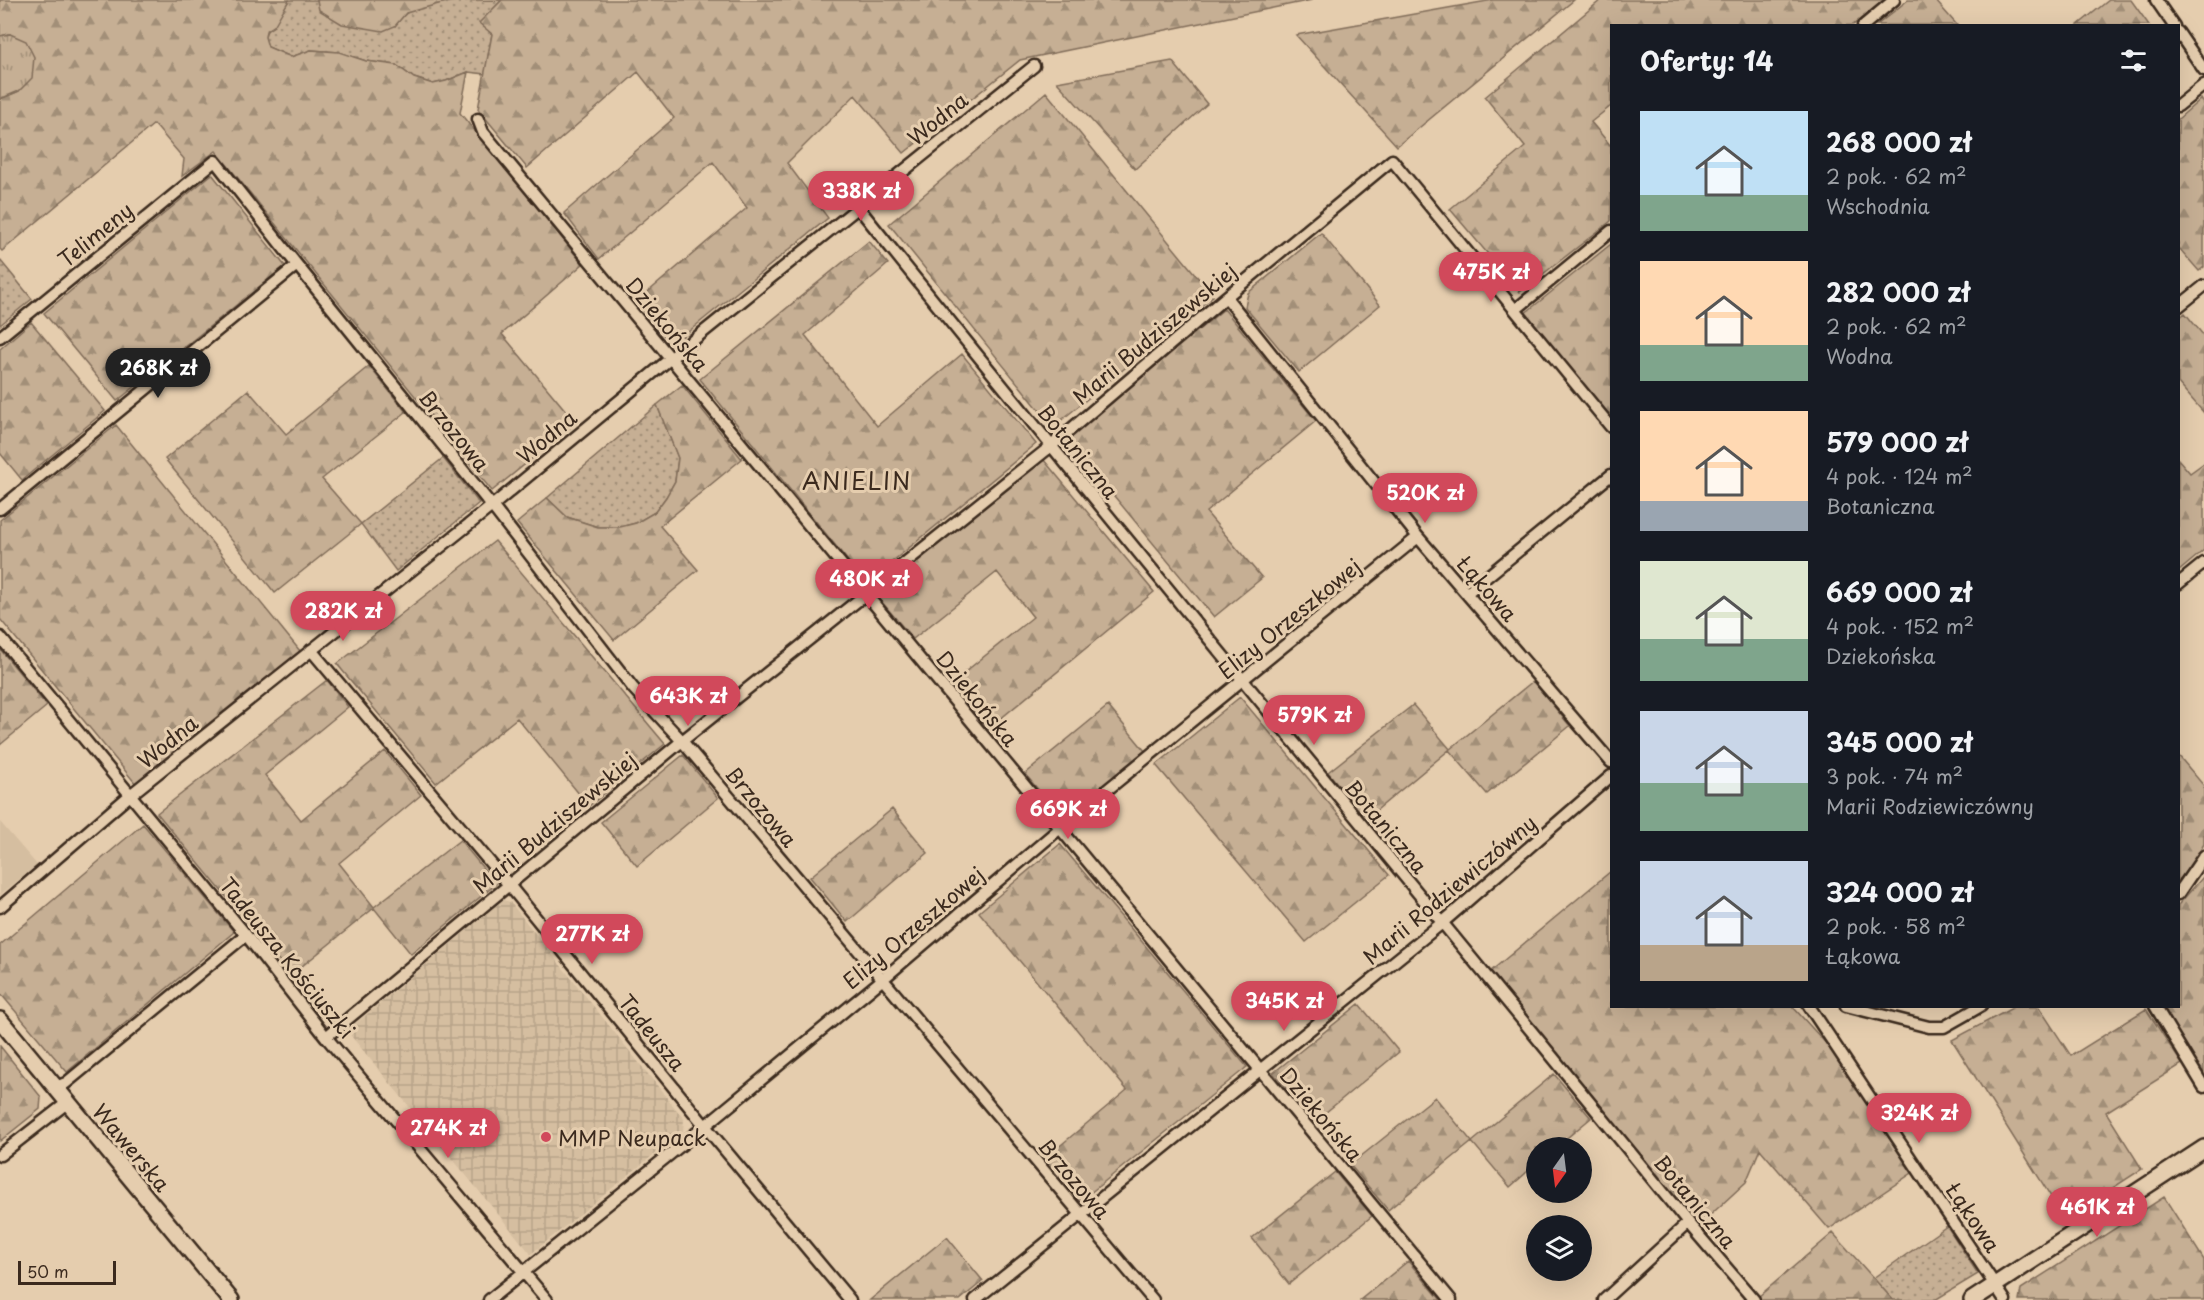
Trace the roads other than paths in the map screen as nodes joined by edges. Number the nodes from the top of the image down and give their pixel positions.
1 (1894, 0) edge
2 (2156, 0) edge
3 (1865, 24) edge
4 (2173, 24) edge
5 (2180, 35) edge
6 (1034, 66) dead end
7 (2204, 70) edge
8 (2204, 85) edge
9 (2180, 104) edge
10 (478, 119) dead end
11 (215, 161) joint
12 (858, 207) junction
13 (1610, 232) edge
14 (297, 266) junction
15 (2204, 286) edge
16 (1226, 297) junction
17 (2180, 305) edge
18 (1515, 310) junction
19 (0, 337) edge
20 (671, 358) junction
21 (1610, 426) edge
22 (1050, 447) junction
23 (1610, 476) edge
24 (492, 506) junction
25 (0, 509) edge
26 (1418, 537) junction
27 (2204, 563) edge
28 (2180, 582) edge
29 (866, 593) junction
30 (1467, 593) junction
31 (0, 637) edge
32 (311, 650) junction
33 (1242, 681) junction
34 (682, 741) junction
35 (1610, 761) edge
36 (1610, 777) edge
37 (129, 796) junction
38 (1059, 829) junction
39 (2204, 856) edge
40 (508, 885) junction
41 (2180, 891) edge
42 (0, 907) edge
43 (1442, 923) junction
44 (246, 935) junction
45 (883, 979) junction
46 (1811, 1008) edge
47 (1854, 1008) edge
48 (1977, 1008) edge
49 (2155, 1008) edge
50 (0, 1020) edge
51 (326, 1037) junction
52 (1260, 1069) junction
53 (56, 1087) junction
54 (2204, 1087) edge
55 (68, 1102) junction
56 (705, 1126) junction
57 (2204, 1148) edge
58 (0, 1155) edge
59 (1079, 1214) junction
60 (1688, 1223) junction
61 (524, 1271) junction
62 (1996, 1285) junction
63 (231, 1300) edge
64 (489, 1300) edge
65 (548, 1300) edge
66 (850, 1300) edge
67 (975, 1300) edge
68 (1153, 1300) edge
69 (1451, 1300) edge
70 (1604, 1300) edge
71 (1754, 1300) edge
72 (1972, 1300) edge
73 (2005, 1300) edge

1 - 3 street
2 - 4 street
5 - 7 street
6 - 12 street, Wodna
8 - 9 street
10 - 20 street, Dziekońska
11 - 14 street, Brzozowa
11 - 19 street, Telimeny
12 - 20 street, Wodna
12 - 22 street, Botaniczna
13 - 18 street
14 - 24 street, Brzozowa
14 - 25 street
15 - 17 street
16 - 18 street, Marii Budziszewskiej
16 - 22 street, Marii Budziszewskiej
16 - 26 street, Łąkowa
18 - 21 street
20 - 24 street, Wodna
20 - 29 street, Dziekońska
22 - 29 street, Marii Budziszewskiej
22 - 33 street, Botaniczna
23 - 30 street
24 - 32 street, Wodna
24 - 34 street, Brzozowa
26 - 30 street, Łąkowa
26 - 33 street, Elizy Orzeszkowej
27 - 28 street
29 - 34 street, Marii Budziszewskiej
29 - 38 street, Dziekońska
30 - 35 street, Łąkowa
31 - 37 street, Tadeusza Kościuszki
32 - 37 street, Wodna
32 - 40 street, Tadeusza
33 - 38 street, Elizy Orzeszkowej
33 - 43 street, Botaniczna
34 - 40 street, Marii Budziszewskiej
34 - 45 street, Brzozowa
36 - 43 street, Marii Rodziewiczówny
37 - 42 street, Wodna
37 - 44 street, Tadeusza Kościuszki
38 - 45 street, Elizy Orzeszkowej
38 - 52 street, Dziekońska
39 - 41 street
40 - 51 street, Marii Budziszewskiej
40 - 56 street, Tadeusza
43 - 52 street, Marii Rodziewiczówny
43 - 60 street, Botaniczna
44 - 51 street, Tadeusza Kościuszki
44 - 53 street
45 - 56 street, Elizy Orzeszkowej
45 - 59 street, Brzozowa
46 - 62 street, Łąkowa
47 - 48 street
49 - 54 street
50 - 53 main road, Wawerska
51 - 61 street, Tadeusza Kościuszki
52 - 59 street, Marii Rodziewiczówny
52 - 69 street, Dziekońska
53 - 55 main road, Wawerska
55 - 58 street
55 - 63 main road, Wawerska
56 - 61 street, Elizy Orzeszkowej
56 - 66 street, Tadeusza
57 - 62 main road
59 - 67 street, Marii Rodziewiczówny
59 - 68 street, Brzozowa
60 - 70 street
60 - 71 street, Botaniczna
61 - 64 street, Elizy Orzeszkowej
61 - 65 street, Tadeusza Kościuszki
62 - 72 main road
62 - 73 street, Łąkowa

